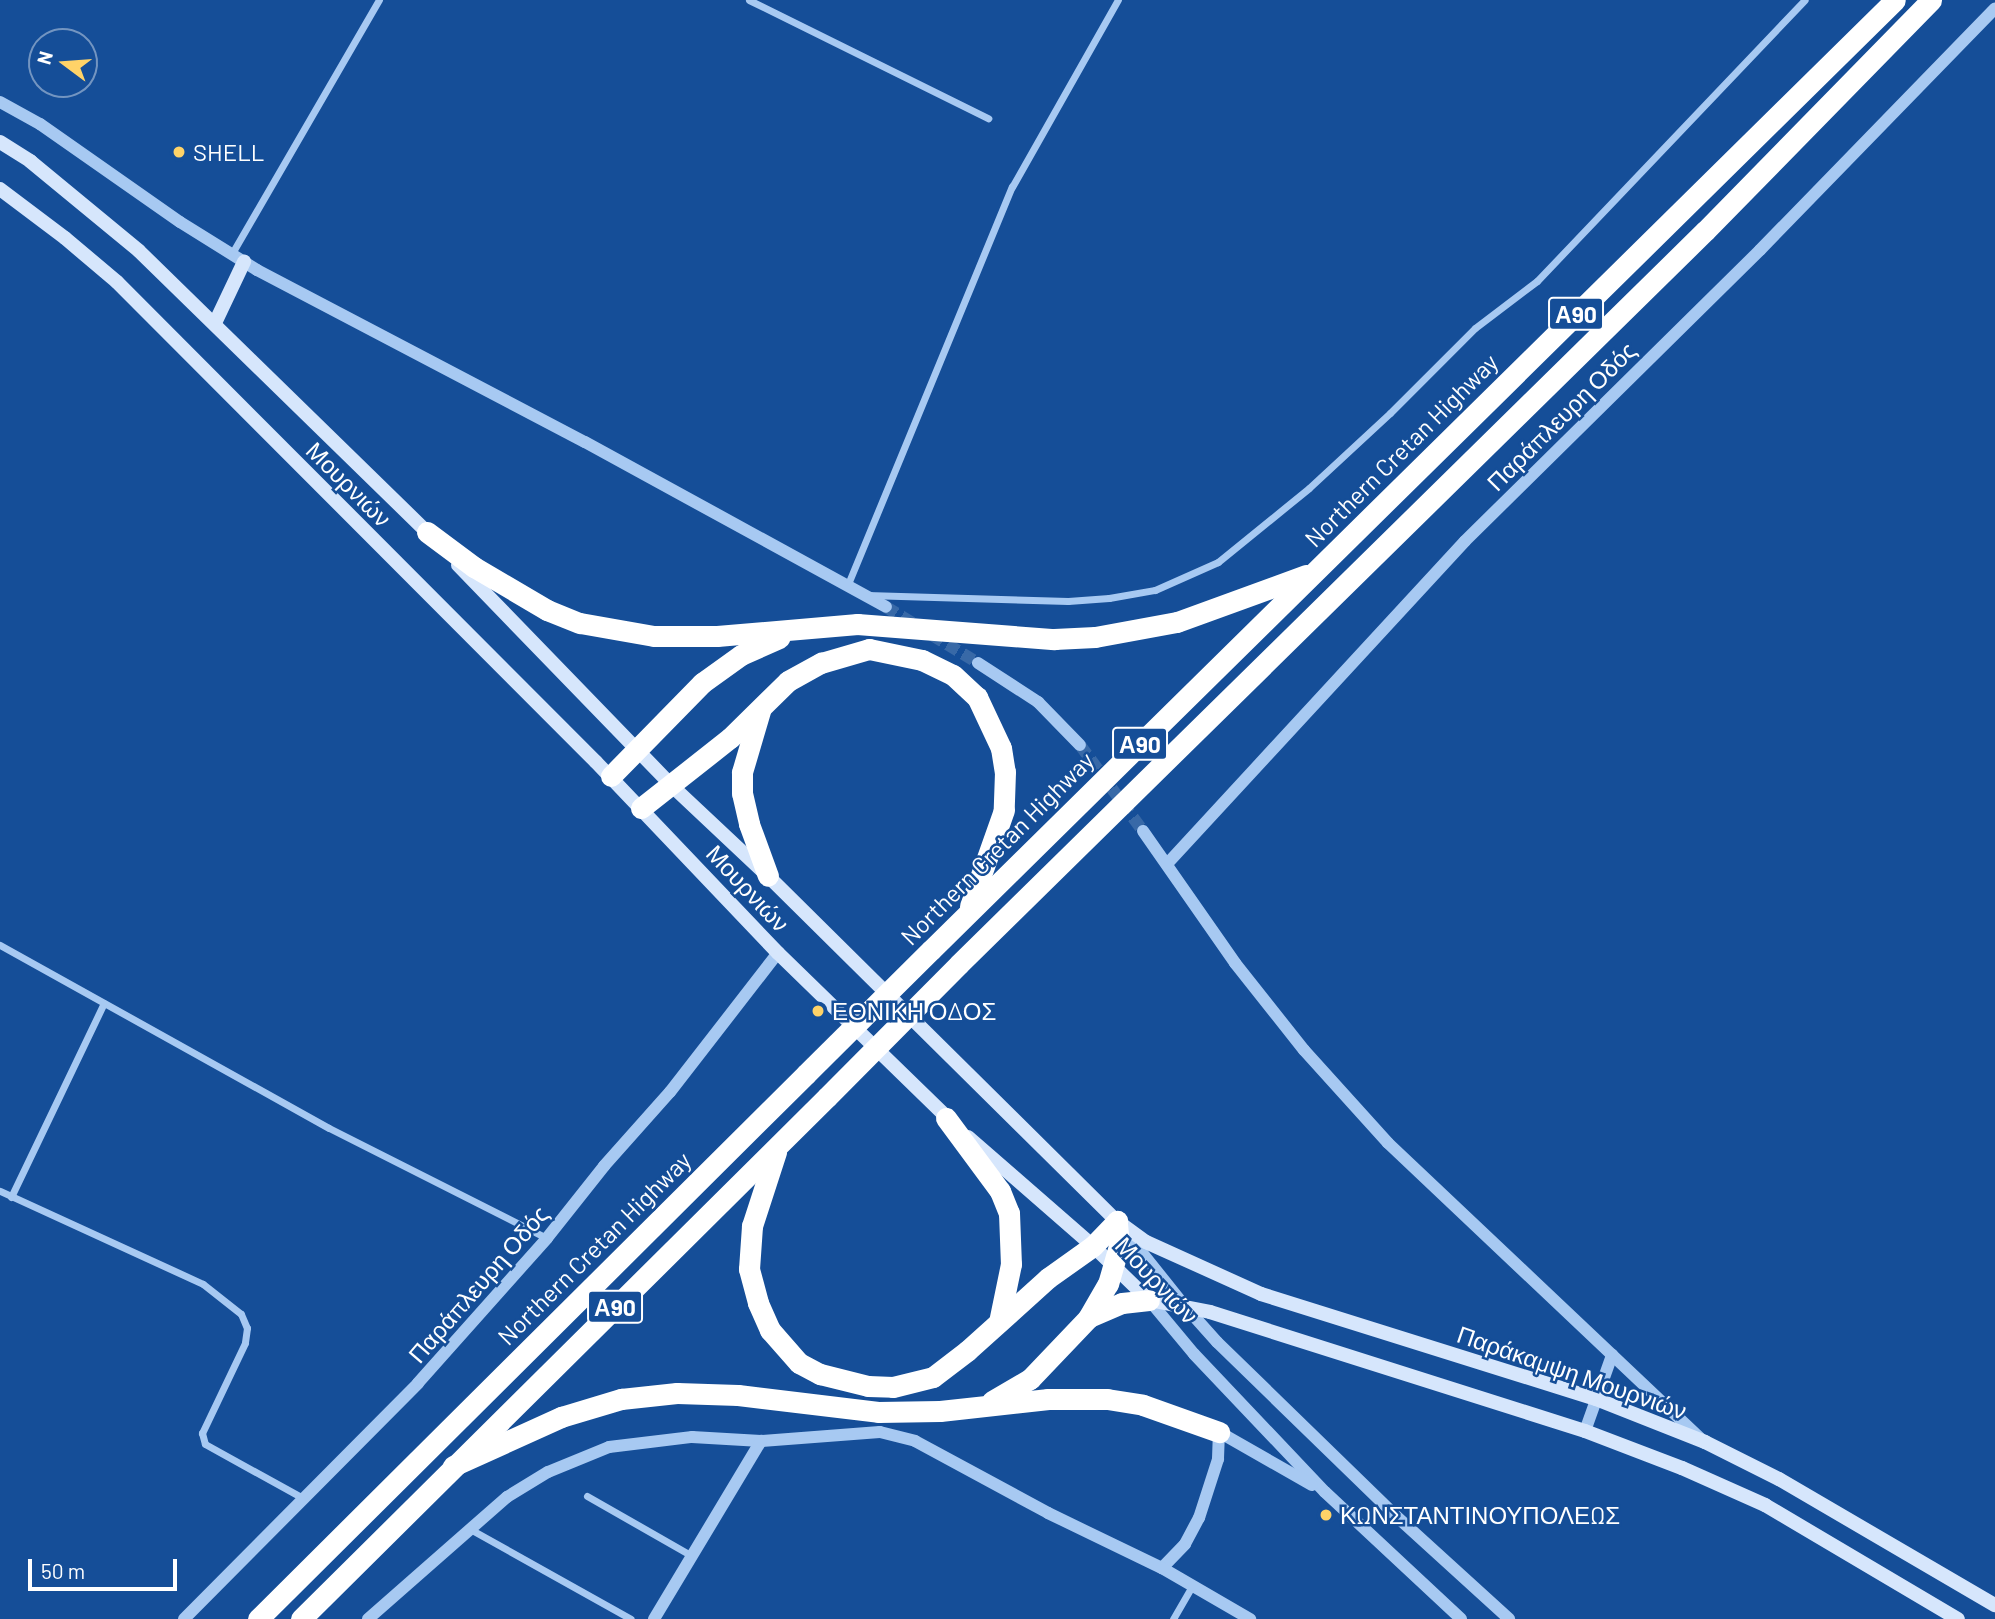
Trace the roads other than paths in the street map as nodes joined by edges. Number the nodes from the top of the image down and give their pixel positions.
1 (379, 0) edge
2 (750, 0) edge
3 (1118, 0) edge
4 (1805, 0) edge
5 (1895, 0) edge
6 (1931, 0) edge
7 (1995, 8) edge
8 (0, 102) edge
9 (988, 118) dead end
10 (0, 142) edge
11 (0, 189) edge
12 (237, 258) junction
13 (215, 323) junction
14 (427, 532) junction
15 (1314, 572) junction
16 (848, 584) junction
17 (867, 595) junction
18 (886, 607) tunnel mouth
19 (808, 628) junction
20 (978, 663) tunnel mouth
21 (762, 706) junction
22 (1080, 745) tunnel mouth
23 (636, 750) junction
24 (611, 776) junction
25 (671, 785) junction
26 (641, 808) junction
27 (1143, 831) tunnel mouth
28 (1167, 864) junction
29 (768, 876) junction
30 (966, 915) junction
31 (0, 945) edge
32 (778, 953) junction
33 (104, 1003) junction
34 (946, 1118) junction
35 (778, 1147) junction
36 (0, 1191) edge
37 (11, 1197) junction
38 (1117, 1222) junction
39 (547, 1238) junction
40 (1094, 1246) junction
41 (1114, 1266) junction
42 (1149, 1300) junction
43 (1183, 1304) junction
44 (1087, 1318) junction
45 (998, 1323) junction
46 (1612, 1355) junction
47 (1596, 1399) junction
48 (981, 1406) junction
49 (1585, 1431) junction
50 (1219, 1432) junction
51 (761, 1441) junction
52 (1705, 1442) junction
53 (453, 1466) junction
54 (1325, 1492) junction
55 (587, 1496) dead end
56 (303, 1499) junction
57 (469, 1528) junction
58 (692, 1556) junction
59 (1162, 1568) junction
60 (1193, 1584) junction
61 (1995, 1605) edge
62 (184, 1619) edge
63 (258, 1619) edge
64 (301, 1619) edge
65 (368, 1619) edge
66 (631, 1619) edge
67 (653, 1619) edge
68 (1173, 1619) edge
69 (1250, 1619) edge
70 (1461, 1619) edge
71 (1509, 1619) edge
72 (1958, 1619) edge

1 - 12 street
2 - 9 street
3 - 16 street
4 - 17 street
5 - 15 highway, Northern Cretan Highway / Α90
6 - 35 highway, Α90, bridge
7 - 28 street, Παράπλευρη Οδός
8 - 12 street
10 - 13 main road, Παράκαμψη Μουρνιών
11 - 24 main road, Μουρνιών
12 - 13 main road
12 - 16 street
13 - 14 main road, Παράκαμψη Μουρνιών
14 - 19 highway
14 - 23 main road, Παράκαμψη Μουρνιών
15 - 19 highway
15 - 30 highway, Northern Cretan Highway / Α90
16 - 17 street
17 - 18 street
19 - 23 highway
20 - 22 street
21 - 25 highway
21 - 29 highway
21 - 30 highway
23 - 24 highway
23 - 25 main road, Παράκαμψη Μουρνιών
24 - 26 main road, Μουρνιών
25 - 26 highway
25 - 29 main road, Παράκαμψη Μουρνιών
26 - 32 main road, Μουρνιών
27 - 28 street
28 - 46 street
29 - 38 main road, Παράκαμψη Μουρνιών
30 - 63 highway, Northern Cretan Highway / Α90, bridge
31 - 33 street
32 - 34 main road, Μουρνιών
32 - 39 street, Παράπλευρη Οδός
33 - 37 street
33 - 39 street
34 - 40 main road, Μουρνιών
34 - 45 highway
35 - 45 highway
35 - 53 highway, Α90
36 - 37 street
37 - 56 street
38 - 40 highway
38 - 41 highway
38 - 43 street, Μουρνιών
38 - 47 main road, Παράκαμψη Μουρνιών
39 - 56 street, Παράπλευρη Οδός
40 - 41 main road, Μουρνιών
40 - 45 highway
41 - 42 main road, Μουρνιών
41 - 44 highway
42 - 43 main road
42 - 44 highway
42 - 54 street, Μουρνιών
43 - 49 main road
43 - 71 street, Μουρνιών
44 - 48 highway
46 - 47 street
46 - 52 street
47 - 49 street
47 - 52 main road, Παράκαμψη Μουρνιών
48 - 50 highway
48 - 53 highway
49 - 72 main road
50 - 54 street
50 - 59 street
51 - 57 street
51 - 58 street
51 - 59 street
52 - 61 main road, Παράκαμψη Μουρνιών
53 - 64 highway, Α90
54 - 70 street, Μουρνιών
55 - 58 street
56 - 62 street, Παράπλευρη Οδός
57 - 65 street
57 - 66 street
58 - 67 street
59 - 60 street
60 - 68 street
60 - 69 street

